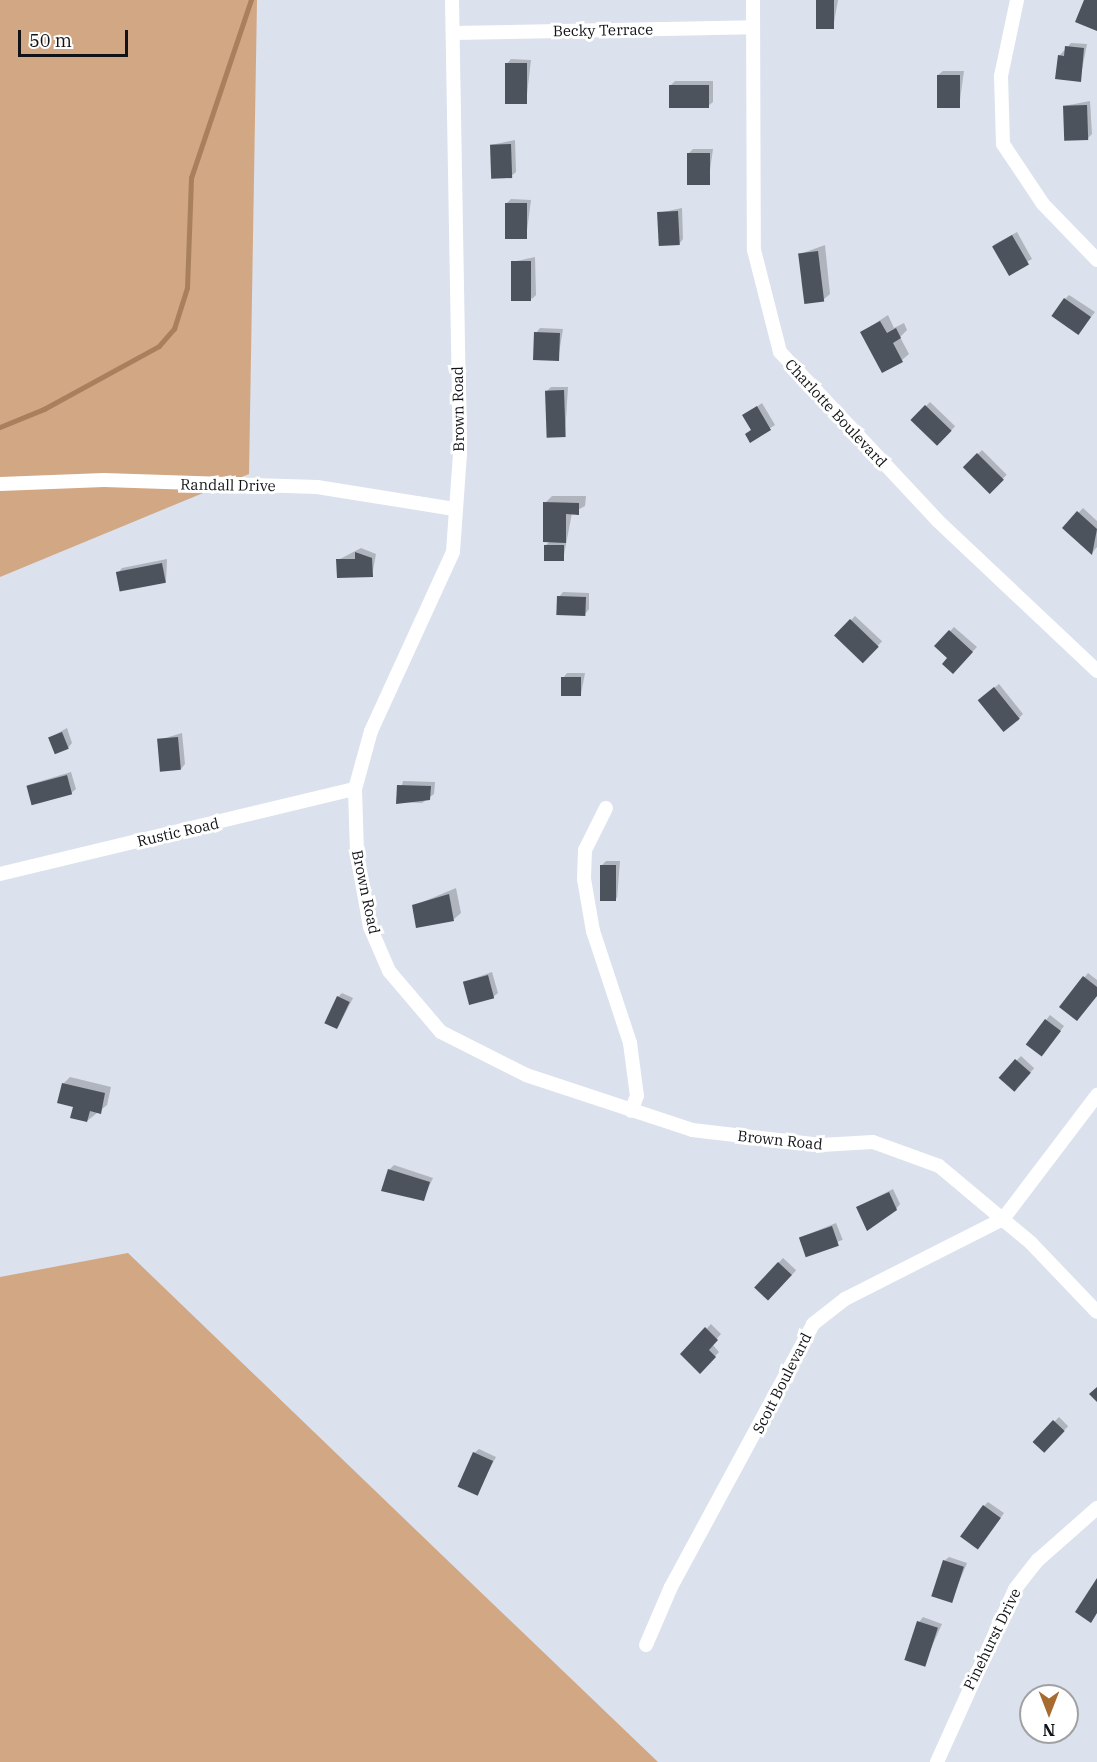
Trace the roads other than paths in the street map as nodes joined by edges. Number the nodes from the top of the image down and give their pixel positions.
1 (453, 0) edge
2 (753, 0) edge
3 (1017, 0) edge
4 (753, 27) junction
5 (453, 33) junction
6 (1097, 260) edge
7 (0, 484) edge
8 (454, 509) junction
9 (1097, 671) edge
10 (355, 789) junction
11 (606, 808) dead end
12 (0, 874) edge
13 (1097, 1095) edge
14 (631, 1111) junction
15 (1003, 1220) junction
16 (1097, 1312) edge
17 (1097, 1508) edge
18 (646, 1645) dead end
19 (937, 1762) edge

1 - 5 street, Brown Road
2 - 4 street, Charlotte Boulevard
3 - 6 street
4 - 5 street, Becky Terrace
4 - 9 street, Charlotte Boulevard
5 - 8 street, Brown Road
7 - 8 street, Randall Drive
8 - 10 street, Brown Road
10 - 12 street, Rustic Road
10 - 14 street, Brown Road
11 - 14 street
13 - 15 street, Scott Boulevard
14 - 15 street, Brown Road
15 - 16 street, Brown Road
15 - 18 street, Scott Boulevard
17 - 19 street, Pinehurst Drive

